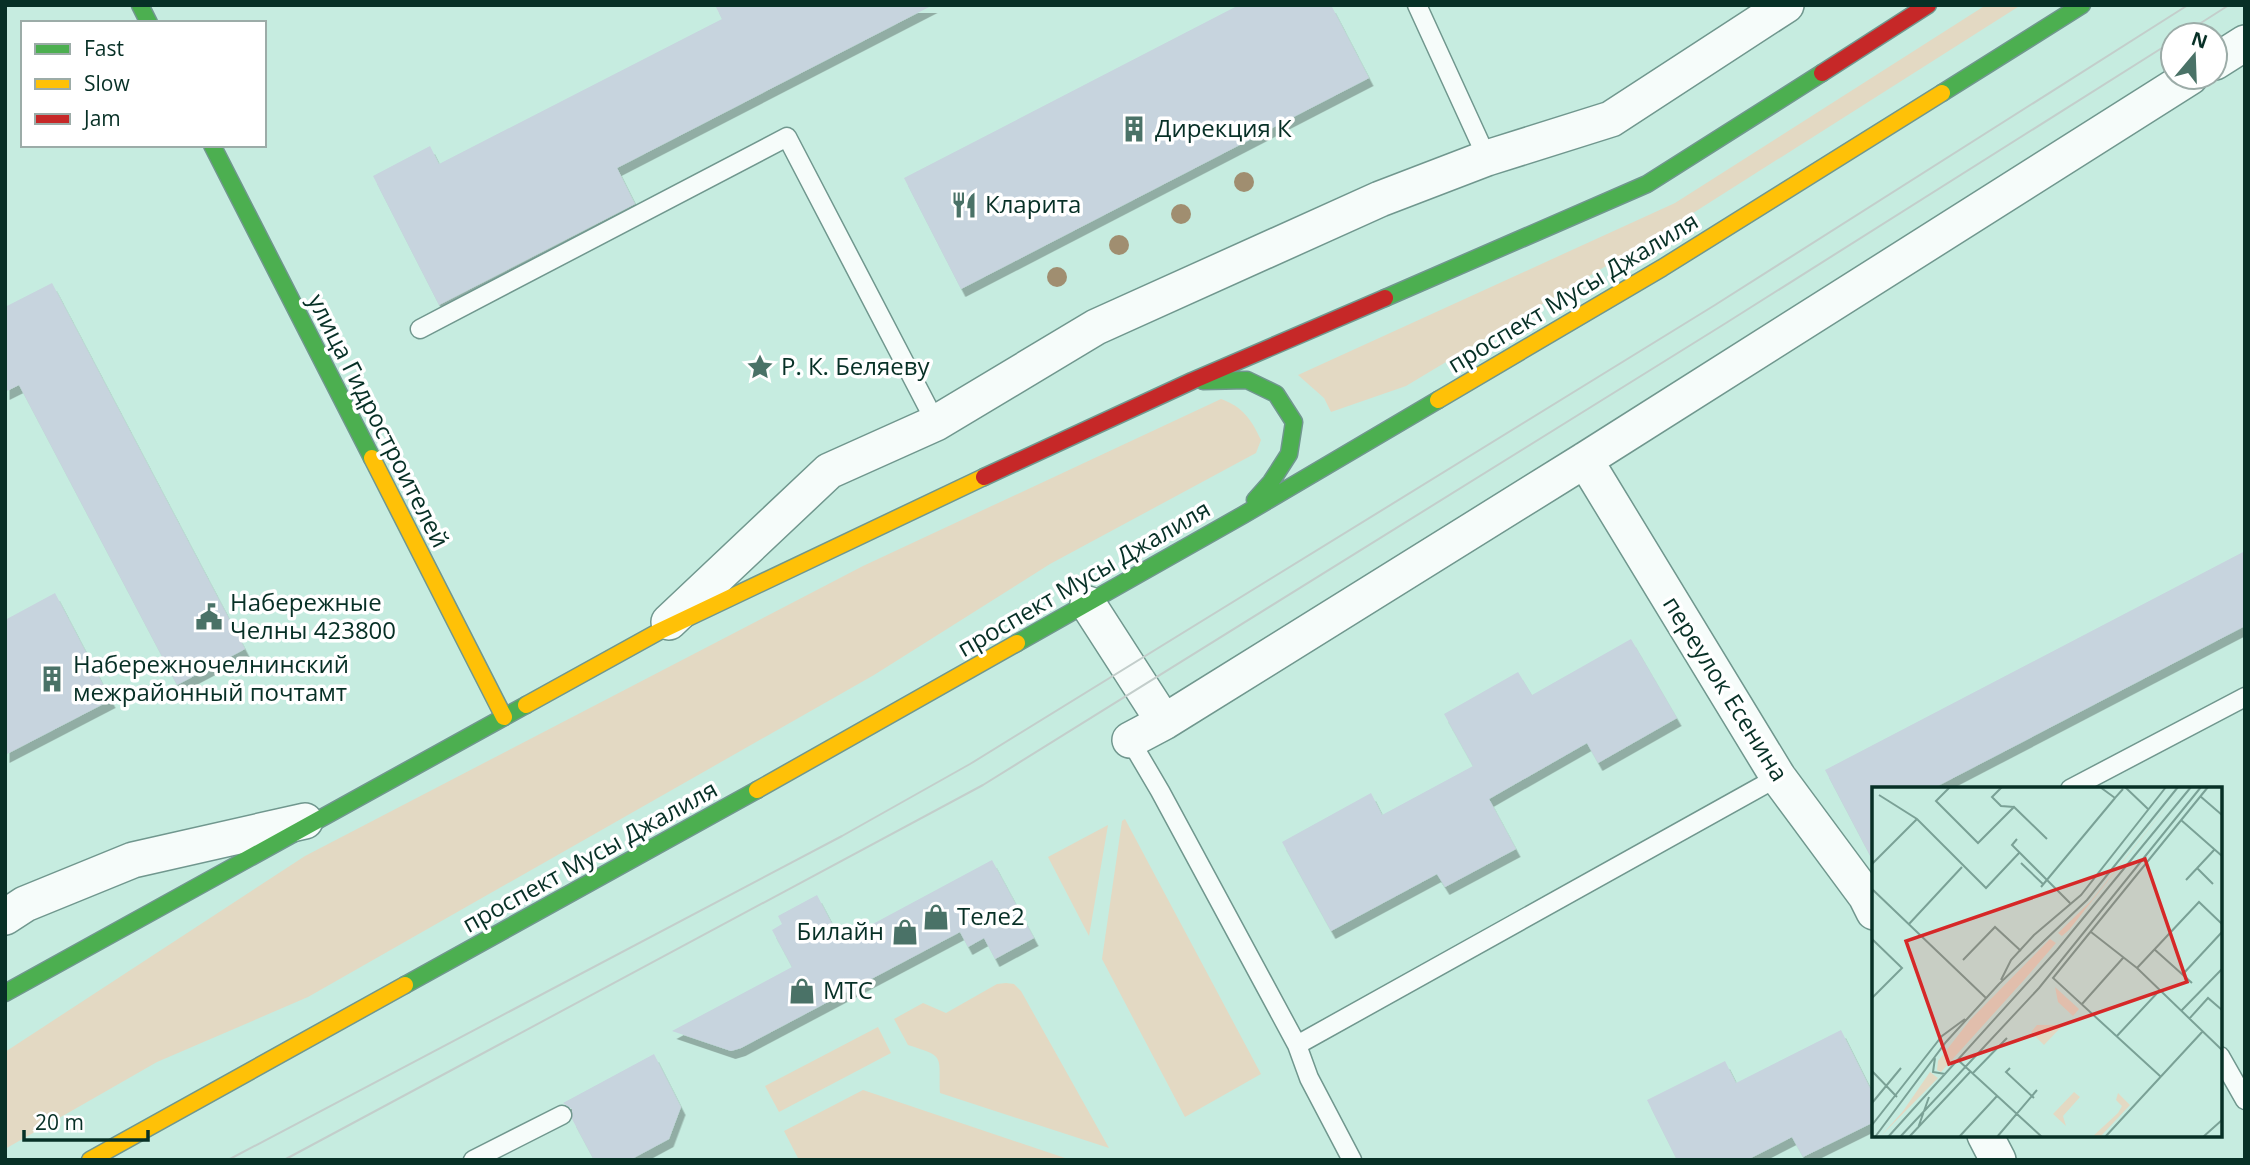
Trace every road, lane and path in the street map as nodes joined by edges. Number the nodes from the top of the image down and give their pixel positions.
1 (140, 5) edge
2 (1417, 5) edge
3 (1786, 5) edge
4 (1928, 5) edge
5 (2082, 5) edge
6 (148, 21) edge
7 (2245, 43) edge
8 (2229, 53) edge
9 (2168, 91) edge
10 (213, 147) edge
11 (1487, 158) junction
12 (420, 329) dead end
13 (1192, 381) junction
14 (936, 423) junction
15 (1586, 460) junction
16 (1243, 515) junction
17 (1088, 604) junction
18 (658, 632) junction
19 (2245, 697) edge
20 (503, 717) junction
21 (1164, 722) junction
22 (1130, 740) joint
23 (1778, 777) junction
24 (2075, 787) edge
25 (322, 817) junction
26 (1871, 900) edge
27 (5, 917) edge
28 (5, 993) edge
29 (1297, 1045) junction
30 (2222, 1059) edge
31 (2242, 1088) edge
32 (562, 1115) dead end
33 (91, 1159) edge
34 (473, 1160) edge
35 (1352, 1160) edge

1 - 6 main road
2 - 11 lane
3 - 11 street
4 - 13 main road
5 - 16 main road, проспект Мусы Джалиля
7 - 8 street
9 - 15 street
10 - 20 main road, улица Гидростроителей
11 - 14 street
12 - 14 lane
13 - 16 main road
13 - 18 main road
14 - 18 street
15 - 21 street
15 - 23 street, переулок Есенина
16 - 17 main road, проспект Мусы Джалиля
17 - 21 street
17 - 33 main road, проспект Мусы Джалиля
18 - 20 main road
19 - 24 lane
20 - 25 main road
21 - 22 street
22 - 29 lane
23 - 26 street, переулок Есенина
23 - 29 lane
25 - 27 street
25 - 28 main road
29 - 35 lane
30 - 31 lane
32 - 34 lane

